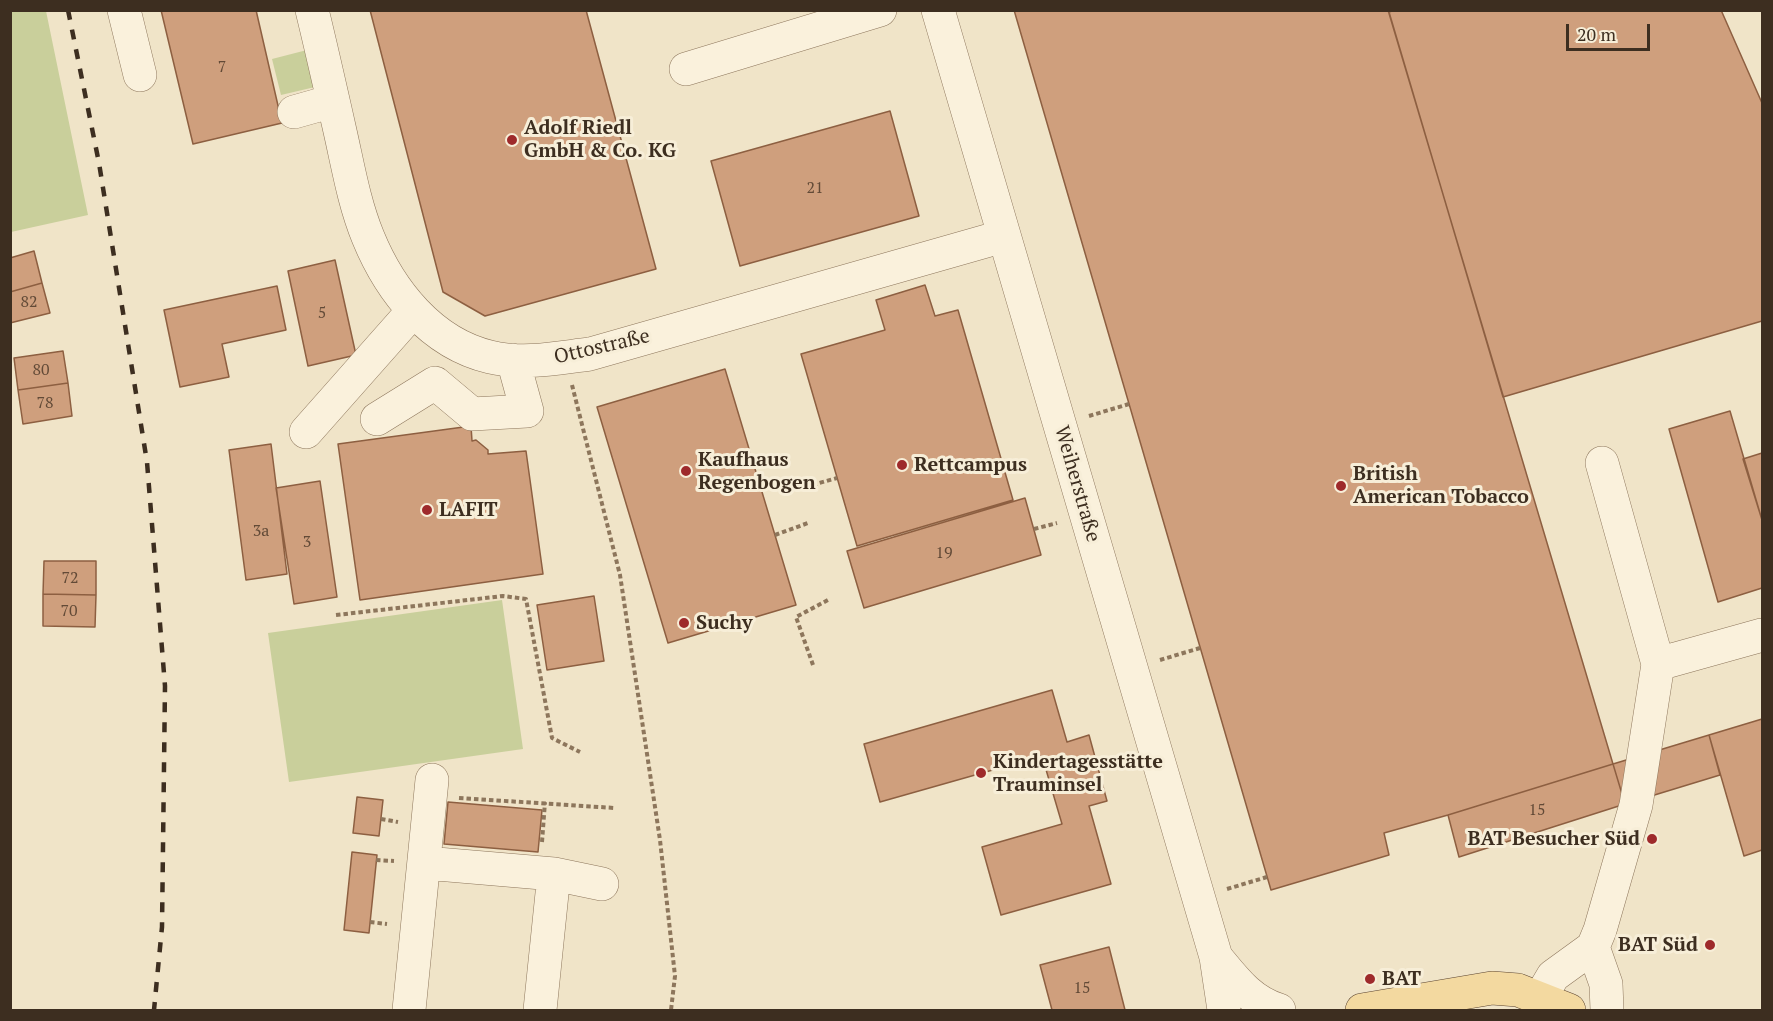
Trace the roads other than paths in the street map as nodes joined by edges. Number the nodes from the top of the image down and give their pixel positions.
1 (124, 10) edge
2 (312, 10) edge
3 (880, 10) edge
4 (938, 10) edge
5 (686, 69) dead end
6 (140, 75) dead end
7 (333, 101) junction
8 (294, 111) dead end
9 (1004, 236) junction
10 (413, 311) junction
11 (458, 344) junction
12 (513, 360) junction
13 (435, 382) junction
14 (377, 419) dead end
15 (306, 432) dead end
16 (1602, 463) dead end
17 (1762, 635) edge
18 (1658, 664) junction
19 (432, 788) road end
20 (425, 863) junction
21 (547, 874) junction
22 (602, 884) dead end
23 (1593, 947) junction
24 (1216, 957) junction
25 (1554, 1004) edge
26 (409, 1011) edge
27 (540, 1011) edge
28 (1209, 1011) edge
29 (1224, 1011) edge
30 (1279, 1011) edge
31 (1362, 1011) edge
32 (1607, 1011) edge

1 - 6 street
2 - 7 street, Ottostraße
3 - 5 street
4 - 9 street, Weiherstraße
7 - 8 street
7 - 10 street, Ottostraße
9 - 12 street, Ottostraße
9 - 24 street, Weiherstraße
10 - 11 street, Ottostraße
10 - 15 street
11 - 12 street, Ottostraße
11 - 13 street
12 - 13 street
13 - 14 street
16 - 18 street
17 - 18 street
18 - 23 street
19 - 20 street
20 - 21 street
20 - 26 street
21 - 22 street
21 - 27 street
23 - 25 street
23 - 32 street
24 - 28 street
24 - 29 street, Weiherstraße
24 - 30 street
25 - 31 main road

